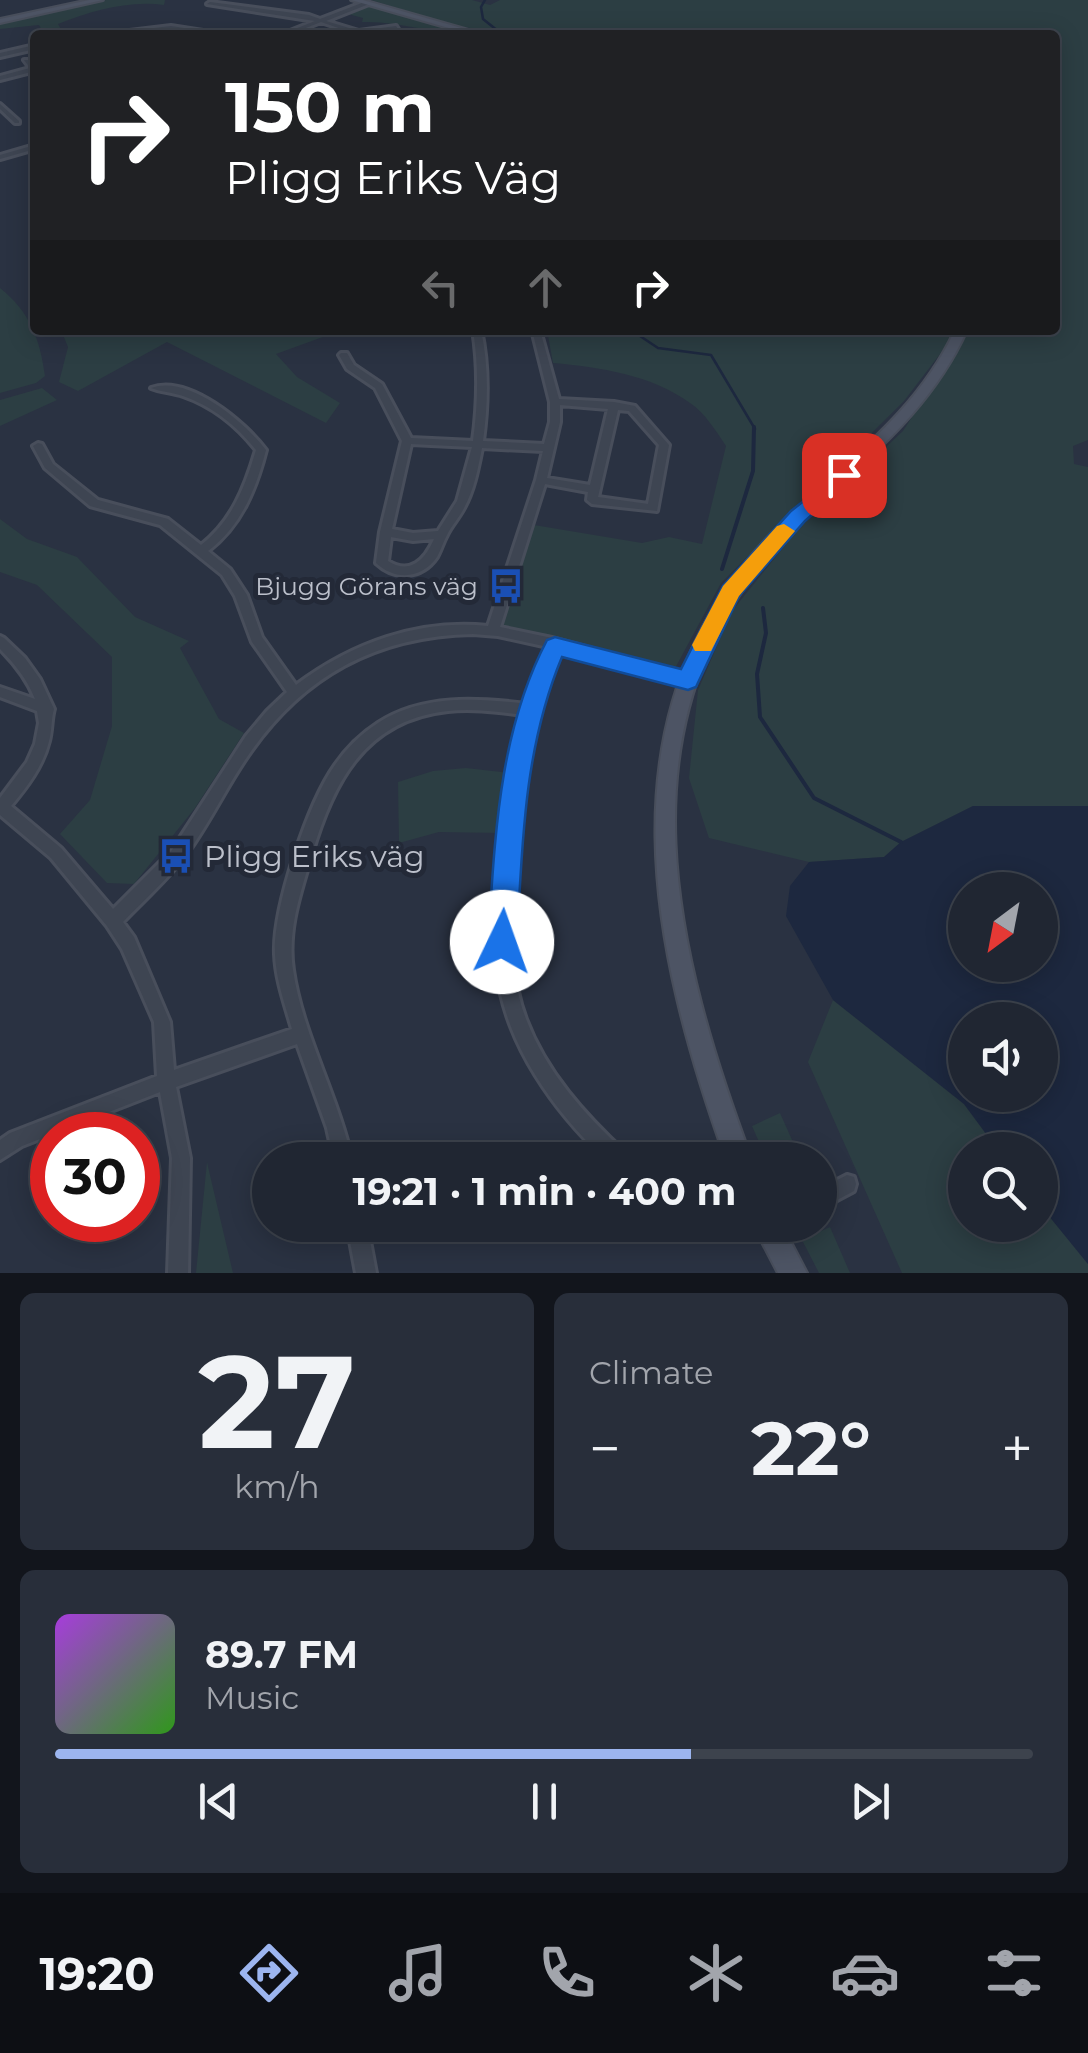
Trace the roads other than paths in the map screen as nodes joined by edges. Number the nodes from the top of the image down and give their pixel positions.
1 (99, 0) edge
2 (355, 0) edge
3 (367, 3) junction
4 (210, 4) dead end
5 (0, 20) edge
6 (325, 21) junction
7 (396, 28) dead end
8 (150, 30) edge
9 (204, 30) edge
10 (298, 30) edge
11 (350, 30) edge
12 (381, 30) edge
13 (464, 30) edge
14 (30, 48) edge
15 (0, 55) edge
16 (26, 61) dead end
17 (30, 66) edge
18 (30, 71) edge
19 (0, 78) edge
20 (0, 106) edge
21 (22, 109) dead end
22 (4, 113) edge
23 (17, 122) dead end
24 (30, 148) edge
25 (1, 155) edge
26 (479, 335) edge
27 (537, 335) edge
28 (958, 335) edge
29 (344, 355) dead end
30 (156, 388) dead end
31 (555, 402) junction
32 (614, 406) junction
33 (407, 441) junction
34 (476, 442) junction
35 (38, 446) dead end
36 (550, 448) junction
37 (541, 480) junction
38 (594, 489) junction
39 (386, 532) junction
40 (441, 534) junction
41 (201, 551) junction
42 (492, 631) junction
43 (0, 642) edge
44 (555, 646) junction
45 (688, 680) junction
46 (294, 690) junction
47 (0, 692) edge
48 (47, 708) junction
49 (530, 710) junction
50 (1, 807) edge
51 (113, 921) junction
52 (302, 1034) junction
53 (166, 1080) junction
54 (339, 1142) edge
55 (599, 1142) edge
56 (732, 1142) edge
57 (0, 1151) edge
58 (846, 1184) dead end
59 (837, 1189) edge
60 (360, 1242) edge
61 (778, 1242) edge
62 (178, 1273) edge
63 (366, 1273) edge
64 (793, 1273) edge

1 - 5 street
2 - 3 street
3 - 6 street
3 - 13 street
4 - 6 street
6 - 10 street
6 - 11 street
7 - 12 street
8 - 9 street
14 - 15 street
16 - 17 street
18 - 19 street
20 - 22 street
21 - 22 street
22 - 23 street
24 - 25 street
26 - 34 street
27 - 31 street
28 - 45 street
29 - 33 street
30 - 41 street
31 - 32 street
31 - 36 street
32 - 38 street
32 - 38 street
33 - 34 street
33 - 39 street
34 - 36 street
34 - 40 street
35 - 41 street
36 - 37 street
37 - 38 street
37 - 42 street
39 - 40 street
39 - 40 street
41 - 46 street
42 - 44 street
42 - 46 street
43 - 48 street
44 - 45 street
44 - 49 street
45 - 56 street
46 - 51 street
47 - 48 street
48 - 50 street
49 - 52 street
49 - 55 street
50 - 51 street
51 - 53 street
52 - 53 street
52 - 54 street
53 - 57 street
53 - 62 street
58 - 59 street
60 - 63 street
61 - 64 street

